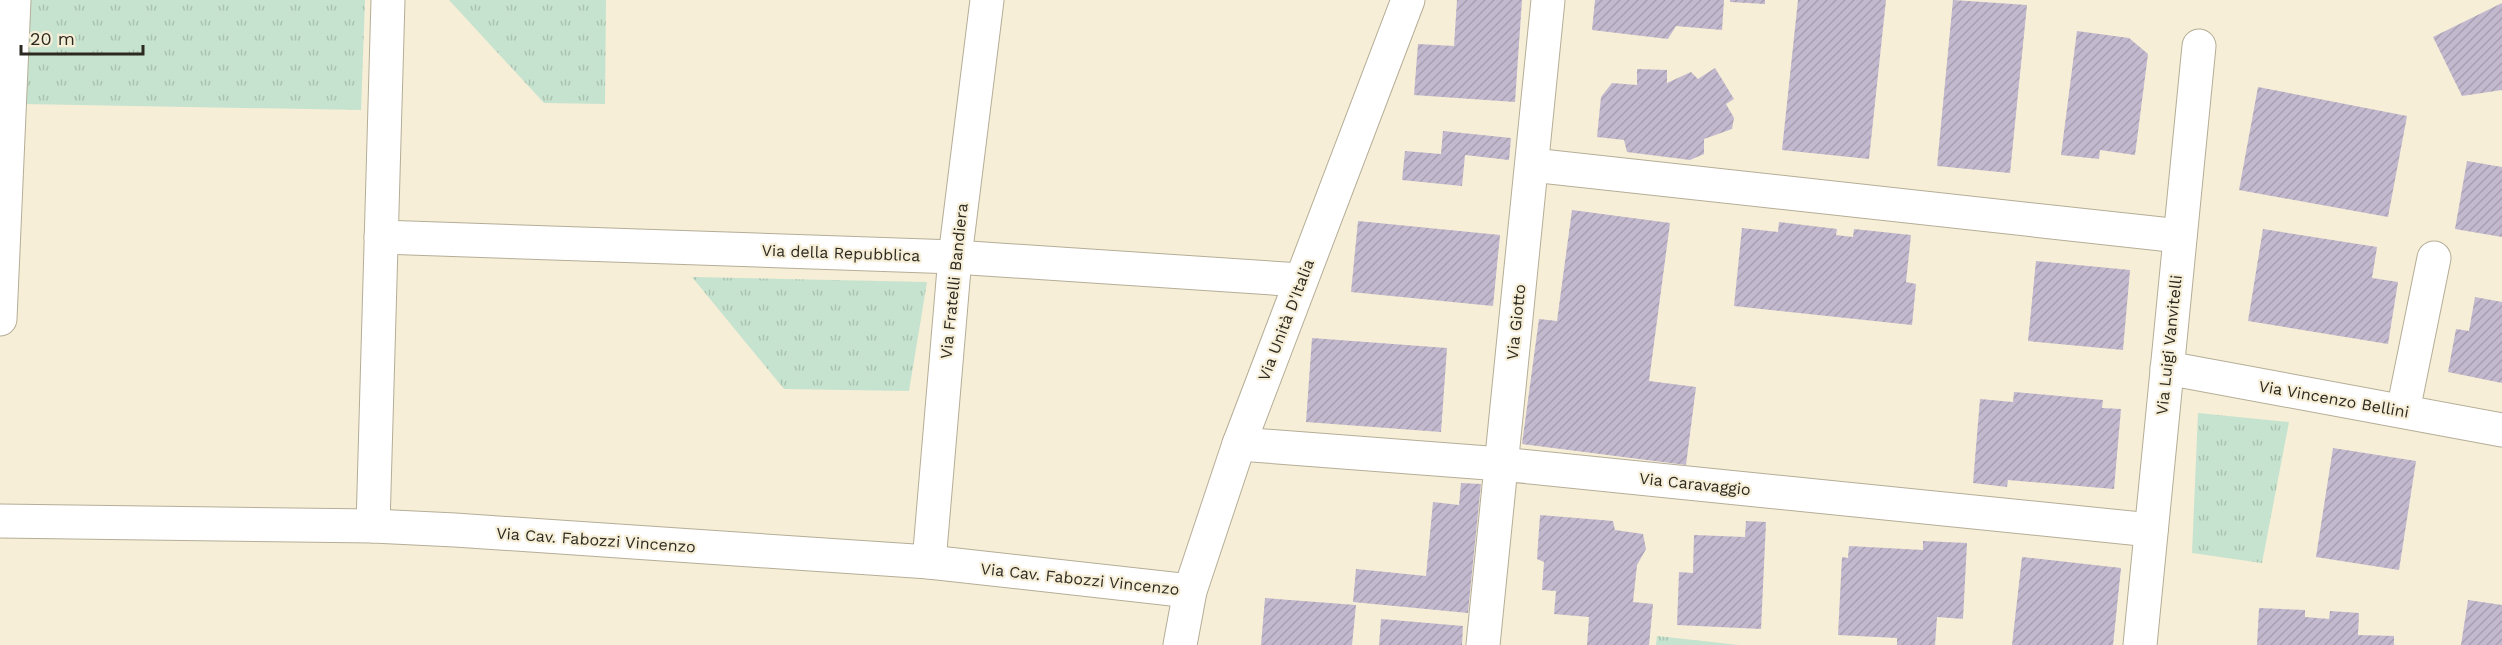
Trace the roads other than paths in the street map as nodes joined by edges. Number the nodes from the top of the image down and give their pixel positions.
1 (14, 0) edge
2 (388, 0) edge
3 (987, 0) edge
4 (1408, 0) edge
5 (1548, 0) edge
6 (2199, 46) dead end
7 (1532, 165) junction
8 (2180, 236) junction
9 (381, 237) junction
10 (955, 257) junction
11 (2434, 258) dead end
12 (1301, 280) junction
13 (0, 319) edge
14 (2167, 368) junction
15 (2403, 411) junction
16 (2502, 430) edge
17 (1239, 444) junction
18 (1502, 464) junction
19 (0, 521) edge
20 (373, 526) junction
21 (2151, 531) junction
22 (929, 562) junction
23 (1190, 591) junction
24 (1180, 645) edge
25 (1483, 645) edge
26 (2140, 645) edge

1 - 13 street
2 - 9 street
3 - 10 street, Via Fratelli Bandiera
4 - 12 street, Via Unità D'Italia
5 - 7 street, Via Giotto
6 - 8 street, Via Luigi Vanvitelli
7 - 8 street
7 - 18 street, Via Giotto
8 - 14 street, Via Luigi Vanvitelli
9 - 10 street, Via della Repubblica
9 - 20 street
10 - 12 street, Via della Repubblica
10 - 22 street, Via Fratelli Bandiera
11 - 15 street
12 - 17 street, Via Unità D'Italia
14 - 15 street, Via Vincenzo Bellini
14 - 21 street, Via Luigi Vanvitelli
15 - 16 street, Via Vincenzo Bellini
17 - 18 street, Via Caravaggio
17 - 23 street, Via Unità D'Italia
18 - 21 street, Via Caravaggio
18 - 25 street, Via Giotto
19 - 20 street, Via Cav. Fabozzi Vincenzo
20 - 22 street, Via Cav. Fabozzi Vincenzo
21 - 26 street, Via Luigi Vanvitelli
22 - 23 street, Via Cav. Fabozzi Vincenzo
23 - 24 street, Via Unità D'Italia

